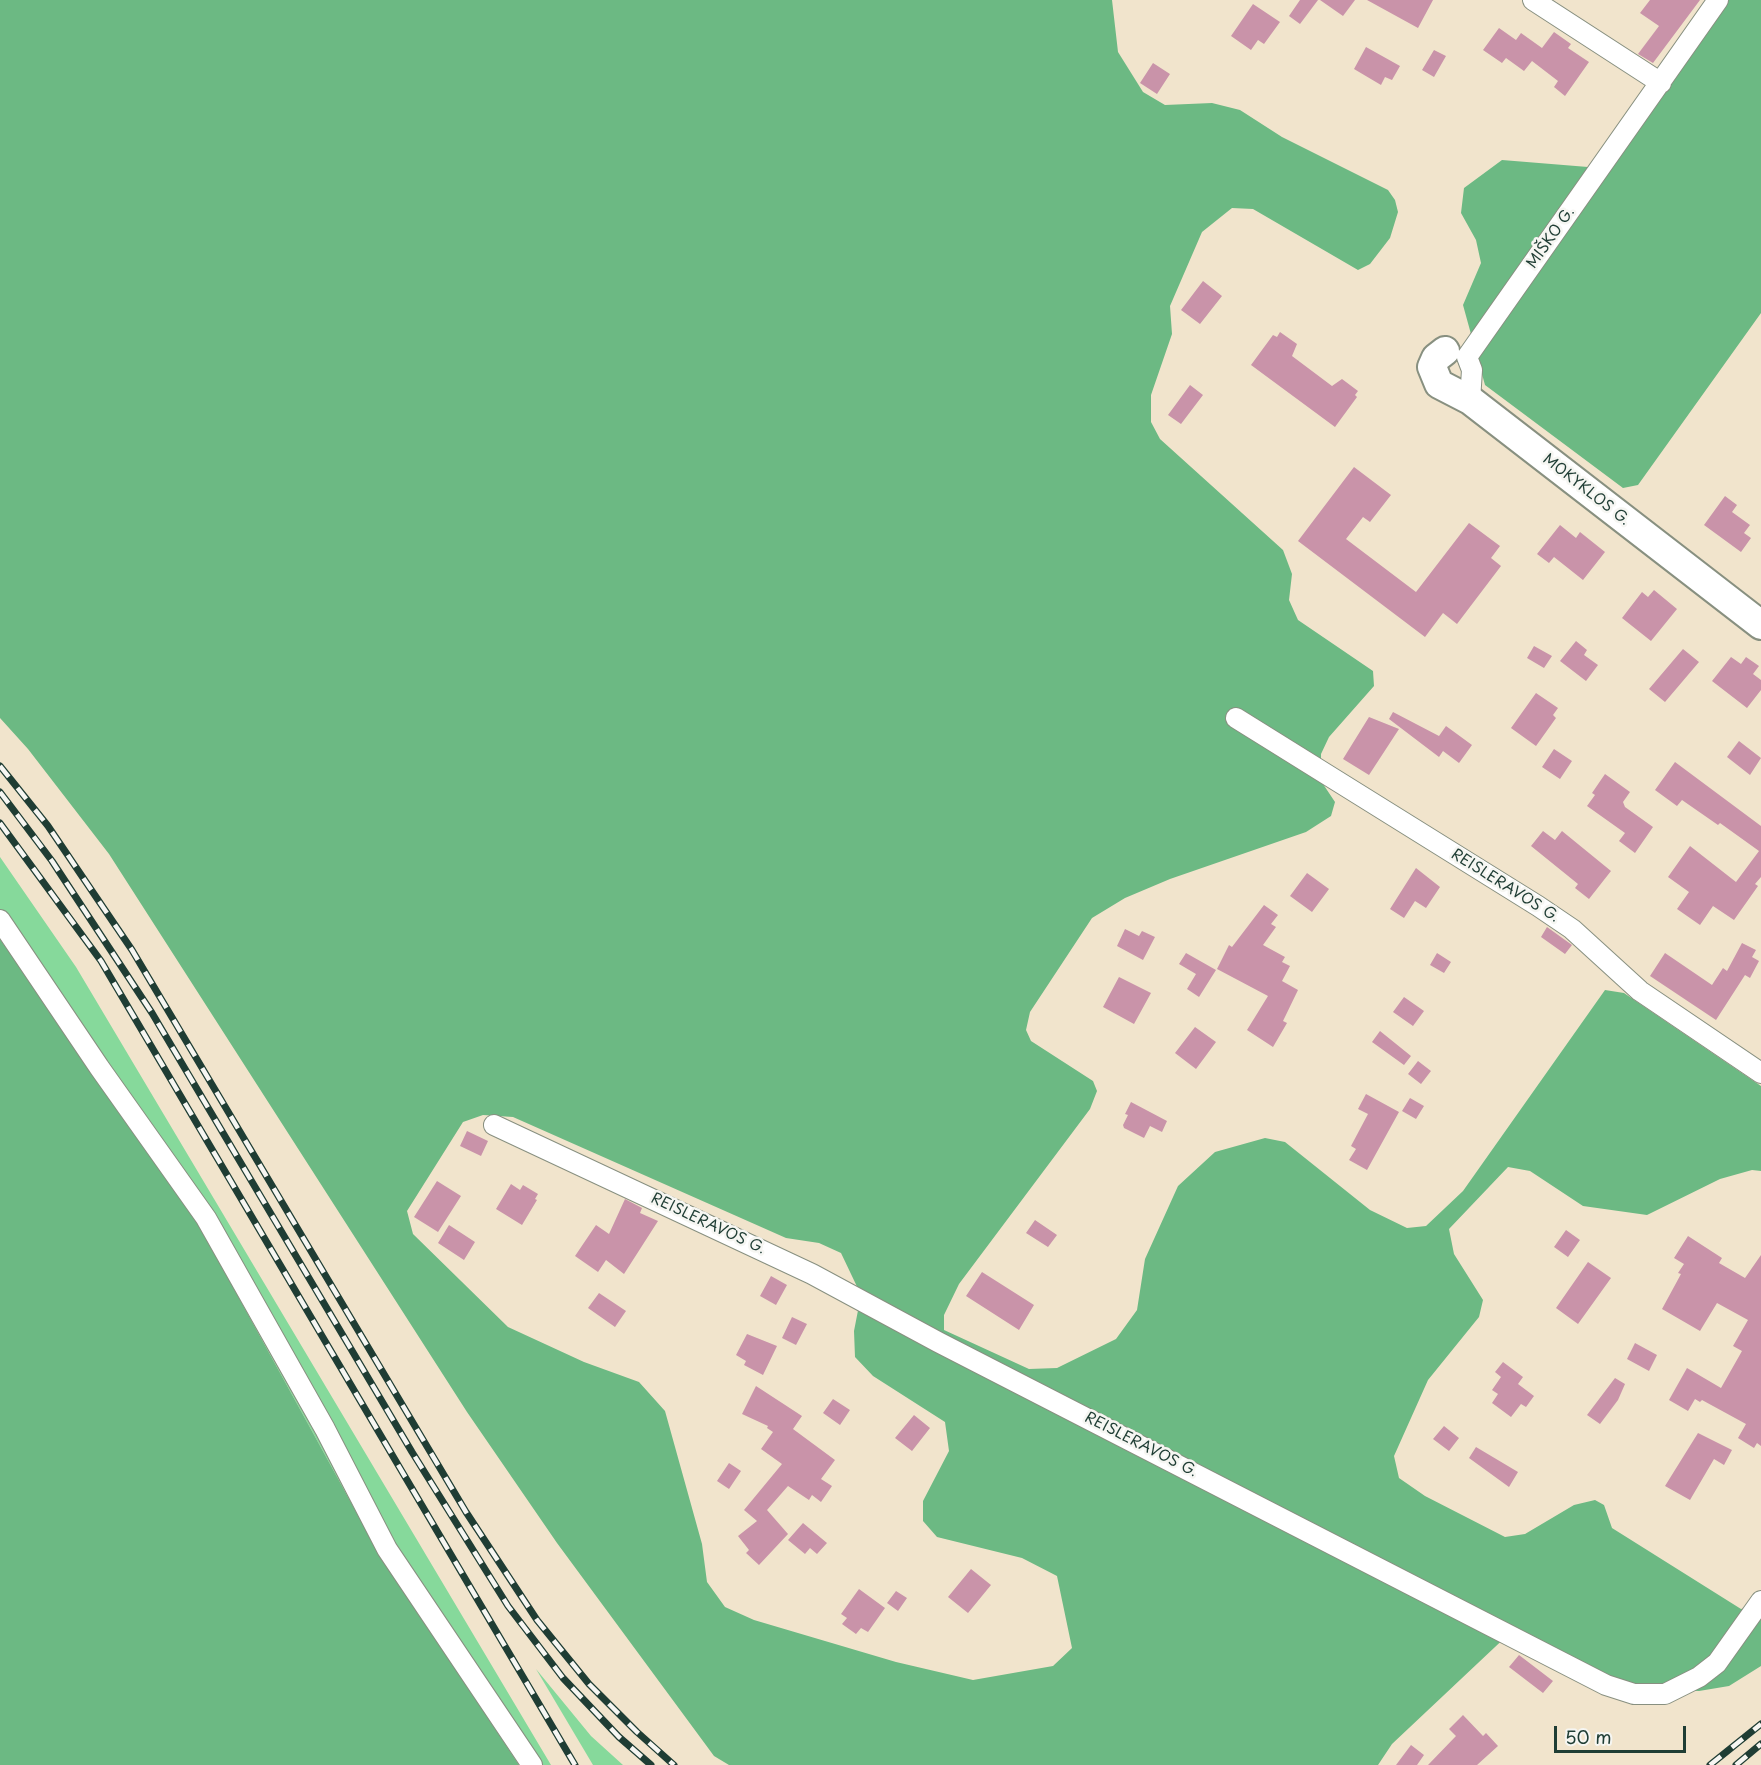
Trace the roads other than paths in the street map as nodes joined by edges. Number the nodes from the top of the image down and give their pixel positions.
1 (1533, 0) edge
2 (1718, 0) edge
3 (1661, 83) junction
4 (1456, 354) junction
5 (1470, 400) junction
6 (1761, 625) edge
7 (1236, 718) dead end
8 (0, 920) edge
9 (1761, 1072) edge
10 (494, 1125) dead end
11 (1761, 1601) edge
12 (532, 1765) edge

1 - 3 street
2 - 3 street, MIŠKO G.
3 - 4 street, MIŠKO G.
4 - 5 street
4 - 5 main road, MOKYKLOS G.
5 - 6 main road, MOKYKLOS G.
7 - 9 street, REISLERAVOS G.
8 - 12 street
10 - 11 street, REISLERAVOS G.

